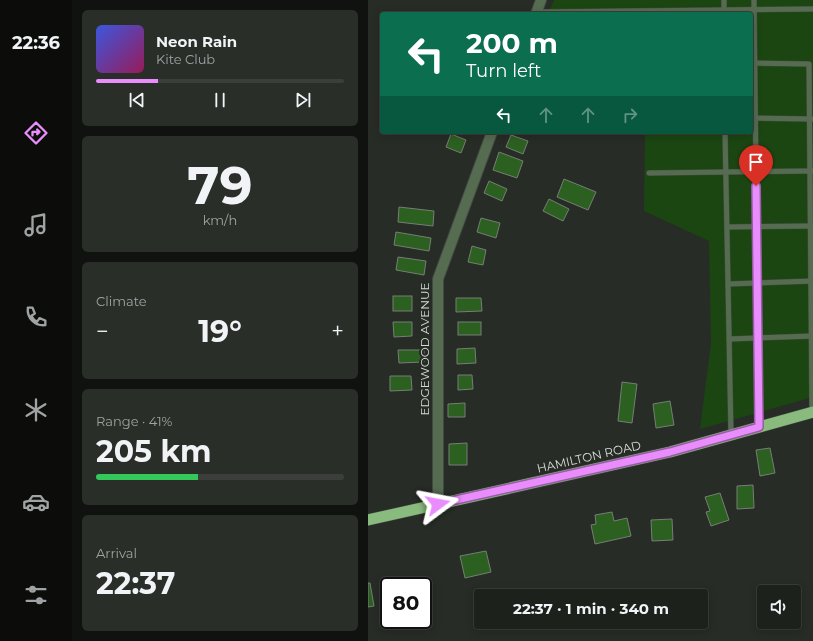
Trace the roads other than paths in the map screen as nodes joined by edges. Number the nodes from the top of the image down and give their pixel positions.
1 (541, 0) edge
2 (724, 0) edge
3 (754, 0) edge
4 (754, 9) junction
5 (813, 9) edge
6 (536, 12) edge
7 (724, 12) edge
8 (753, 63) edge
9 (811, 64) edge
10 (753, 118) edge
11 (811, 119) edge
12 (491, 134) edge
13 (724, 134) edge
14 (726, 172) junction
15 (756, 172) junction
16 (812, 172) edge
17 (649, 173) dead end
18 (812, 226) edge
19 (727, 227) junction
20 (757, 227) junction
21 (812, 281) edge
22 (757, 283) junction
23 (728, 284) junction
24 (812, 336) edge
25 (758, 338) junction
26 (729, 339) junction
27 (813, 412) edge
28 (759, 427) junction
29 (731, 435) junction
30 (438, 504) junction
31 (368, 520) edge

1 - 6 street
2 - 7 lane
3 - 4 lane
4 - 5 lane
4 - 7 lane
4 - 8 lane
8 - 9 lane
8 - 10 lane
9 - 11 lane
10 - 11 lane
10 - 15 lane
11 - 16 lane
12 - 30 street, EDGEWOOD AVENUE
13 - 14 lane
14 - 15 lane
14 - 17 lane
14 - 19 lane
15 - 16 lane
15 - 20 lane
16 - 18 lane
18 - 20 lane
18 - 21 lane
19 - 20 lane
19 - 23 lane
20 - 22 lane
21 - 22 lane
21 - 24 lane
22 - 23 lane
22 - 25 lane
23 - 26 lane
24 - 25 lane
24 - 27 lane
25 - 26 lane
25 - 28 lane
26 - 29 lane
27 - 28 highway, HAMILTON ROAD
28 - 29 highway, HAMILTON ROAD
29 - 30 highway, HAMILTON ROAD
30 - 31 highway, HAMILTON ROAD

